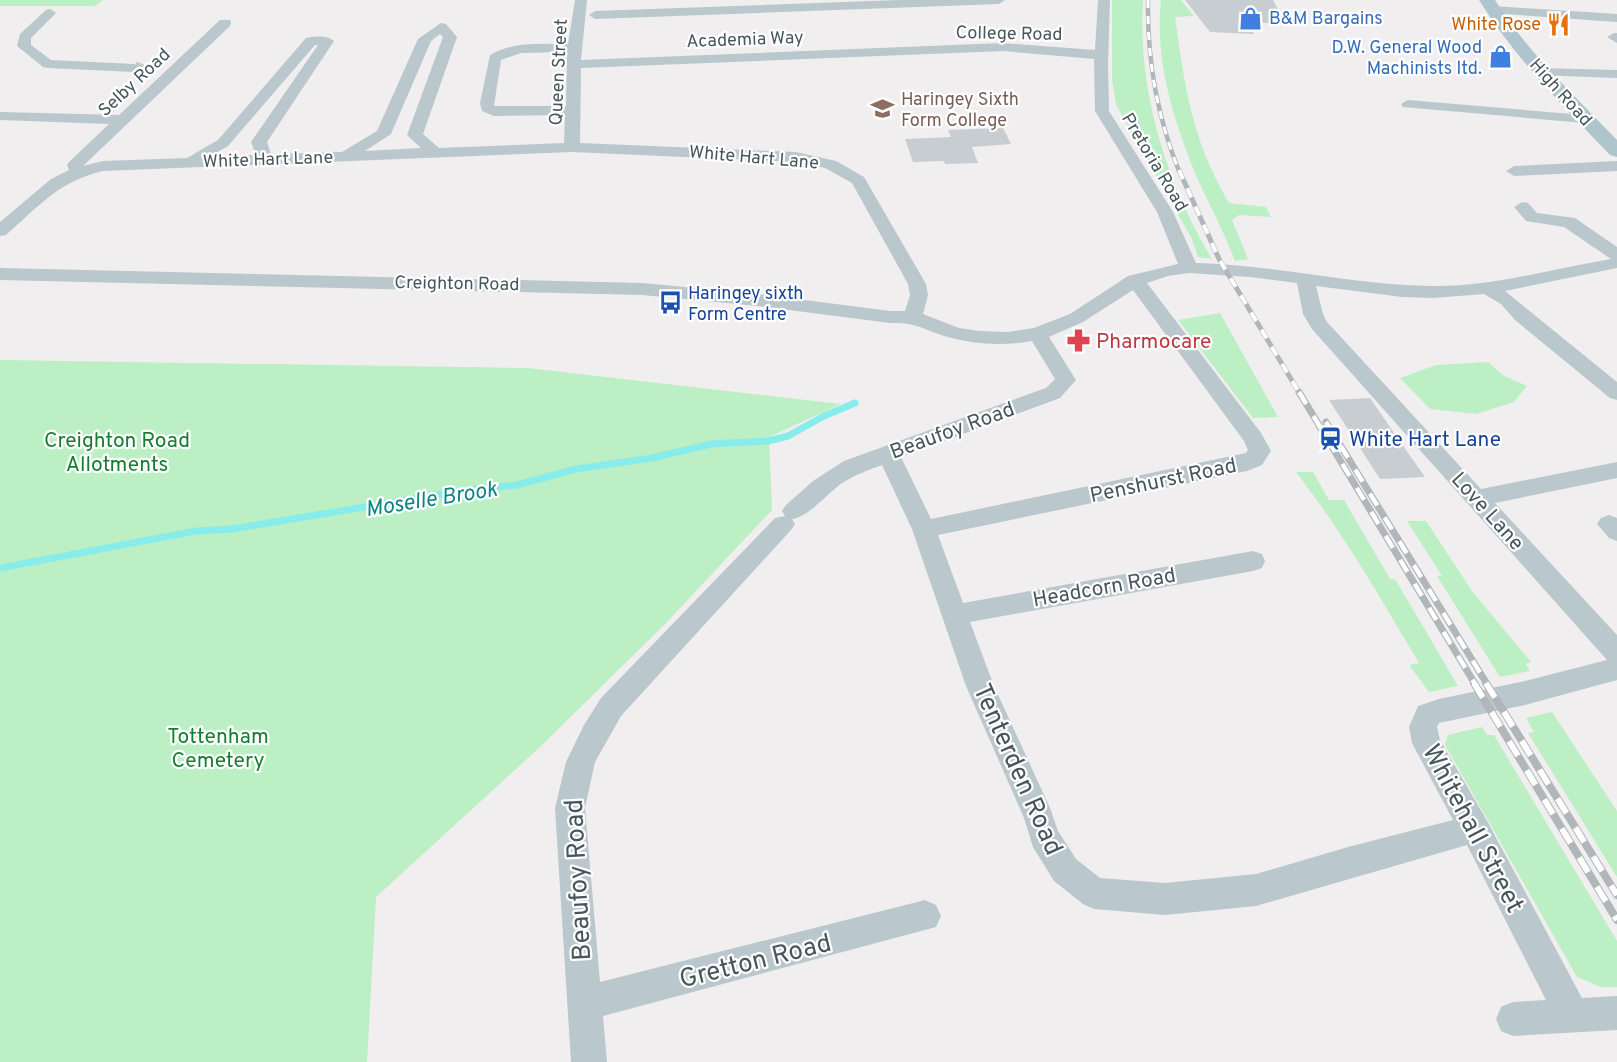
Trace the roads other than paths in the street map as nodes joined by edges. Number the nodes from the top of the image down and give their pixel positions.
1 (581, 0) edge
2 (999, 0) edge
3 (1104, 0) edge
4 (900, 2) edge
5 (1490, 5) edge
6 (50, 13) dead end
7 (595, 15) dead end
8 (1617, 18) edge
9 (225, 23) dead end
10 (910, 34) dead end
11 (574, 48) junction
12 (916, 51) junction
13 (1101, 55) junction
14 (574, 64) junction
15 (438, 69) junction
16 (286, 70) junction
17 (306, 70) junction
18 (411, 70) junction
19 (1541, 72) junction
20 (171, 74) junction
21 (1617, 74) edge
22 (1408, 104) dead end
23 (574, 110) junction
24 (0, 116) edge
25 (1584, 119) junction
26 (122, 120) junction
27 (572, 147) junction
28 (1617, 151) edge
29 (435, 152) junction
30 (344, 156) junction
31 (265, 159) junction
32 (189, 162) junction
33 (1617, 166) edge
34 (1514, 171) dead end
35 (78, 172) junction
36 (1522, 207) dead end
37 (0, 231) edge
38 (1617, 255) edge
39 (1617, 263) edge
40 (1189, 268) junction
41 (0, 274) edge
42 (1305, 279) junction
43 (1135, 280) junction
44 (1489, 289) junction
45 (913, 317) junction
46 (1037, 334) junction
47 (1617, 393) edge
48 (888, 454) junction
49 (1617, 470) edge
50 (1477, 498) junction
51 (924, 529) junction
52 (1253, 561) dead end
53 (956, 616) junction
54 (1617, 653) edge
55 (1617, 669) edge
56 (1459, 833) dead end
57 (925, 916) dead end
58 (585, 1003) junction
59 (1617, 1013) edge
60 (1573, 1016) junction
61 (1513, 1019) dead end
62 (589, 1062) edge

1 - 11 street, Queen Street
2 - 4 street
3 - 13 street, Pretoria Road
4 - 7 street
5 - 8 street
5 - 19 main road, High Road
6 - 20 street
9 - 20 street, Selby Road
10 - 12 street
11 - 14 street, Queen Street
11 - 23 street
12 - 13 street, College Road
12 - 14 street, Academia Way
13 - 40 street, Pretoria Road
14 - 23 street, Queen Street
15 - 18 street
15 - 18 street
15 - 29 street
16 - 17 street
16 - 17 street
16 - 32 street
17 - 31 street
18 - 30 street
19 - 21 street
19 - 25 main road, High Road
20 - 26 street, Selby Road
22 - 25 street
23 - 27 street, Queen Street
24 - 26 street
25 - 28 main road, High Road
26 - 35 street, Selby Road
27 - 29 street, White Hart Lane
27 - 45 street, White Hart Lane
29 - 30 street, White Hart Lane
30 - 31 street, White Hart Lane
31 - 32 street, White Hart Lane
32 - 35 street, White Hart Lane
33 - 34 street
35 - 37 street, White Hart Lane
36 - 38 street
39 - 44 street
40 - 42 street
40 - 43 street
41 - 45 street, Creighton Road
42 - 44 street
42 - 50 street, Love Lane
43 - 46 street
43 - 51 street, Penshurst Road
44 - 47 street
45 - 46 street
46 - 48 street, Beaufoy Road
48 - 51 street, Tenterden Road
48 - 58 street, Beaufoy Road
49 - 50 street
50 - 54 street, Love Lane
51 - 53 street, Tenterden Road
52 - 53 street, Headcorn Road
53 - 56 street, Tenterden Road
55 - 60 street, Whitehall Street
57 - 58 street, Gretton Road
58 - 62 street, Beaufoy Road
59 - 60 street
60 - 61 street

